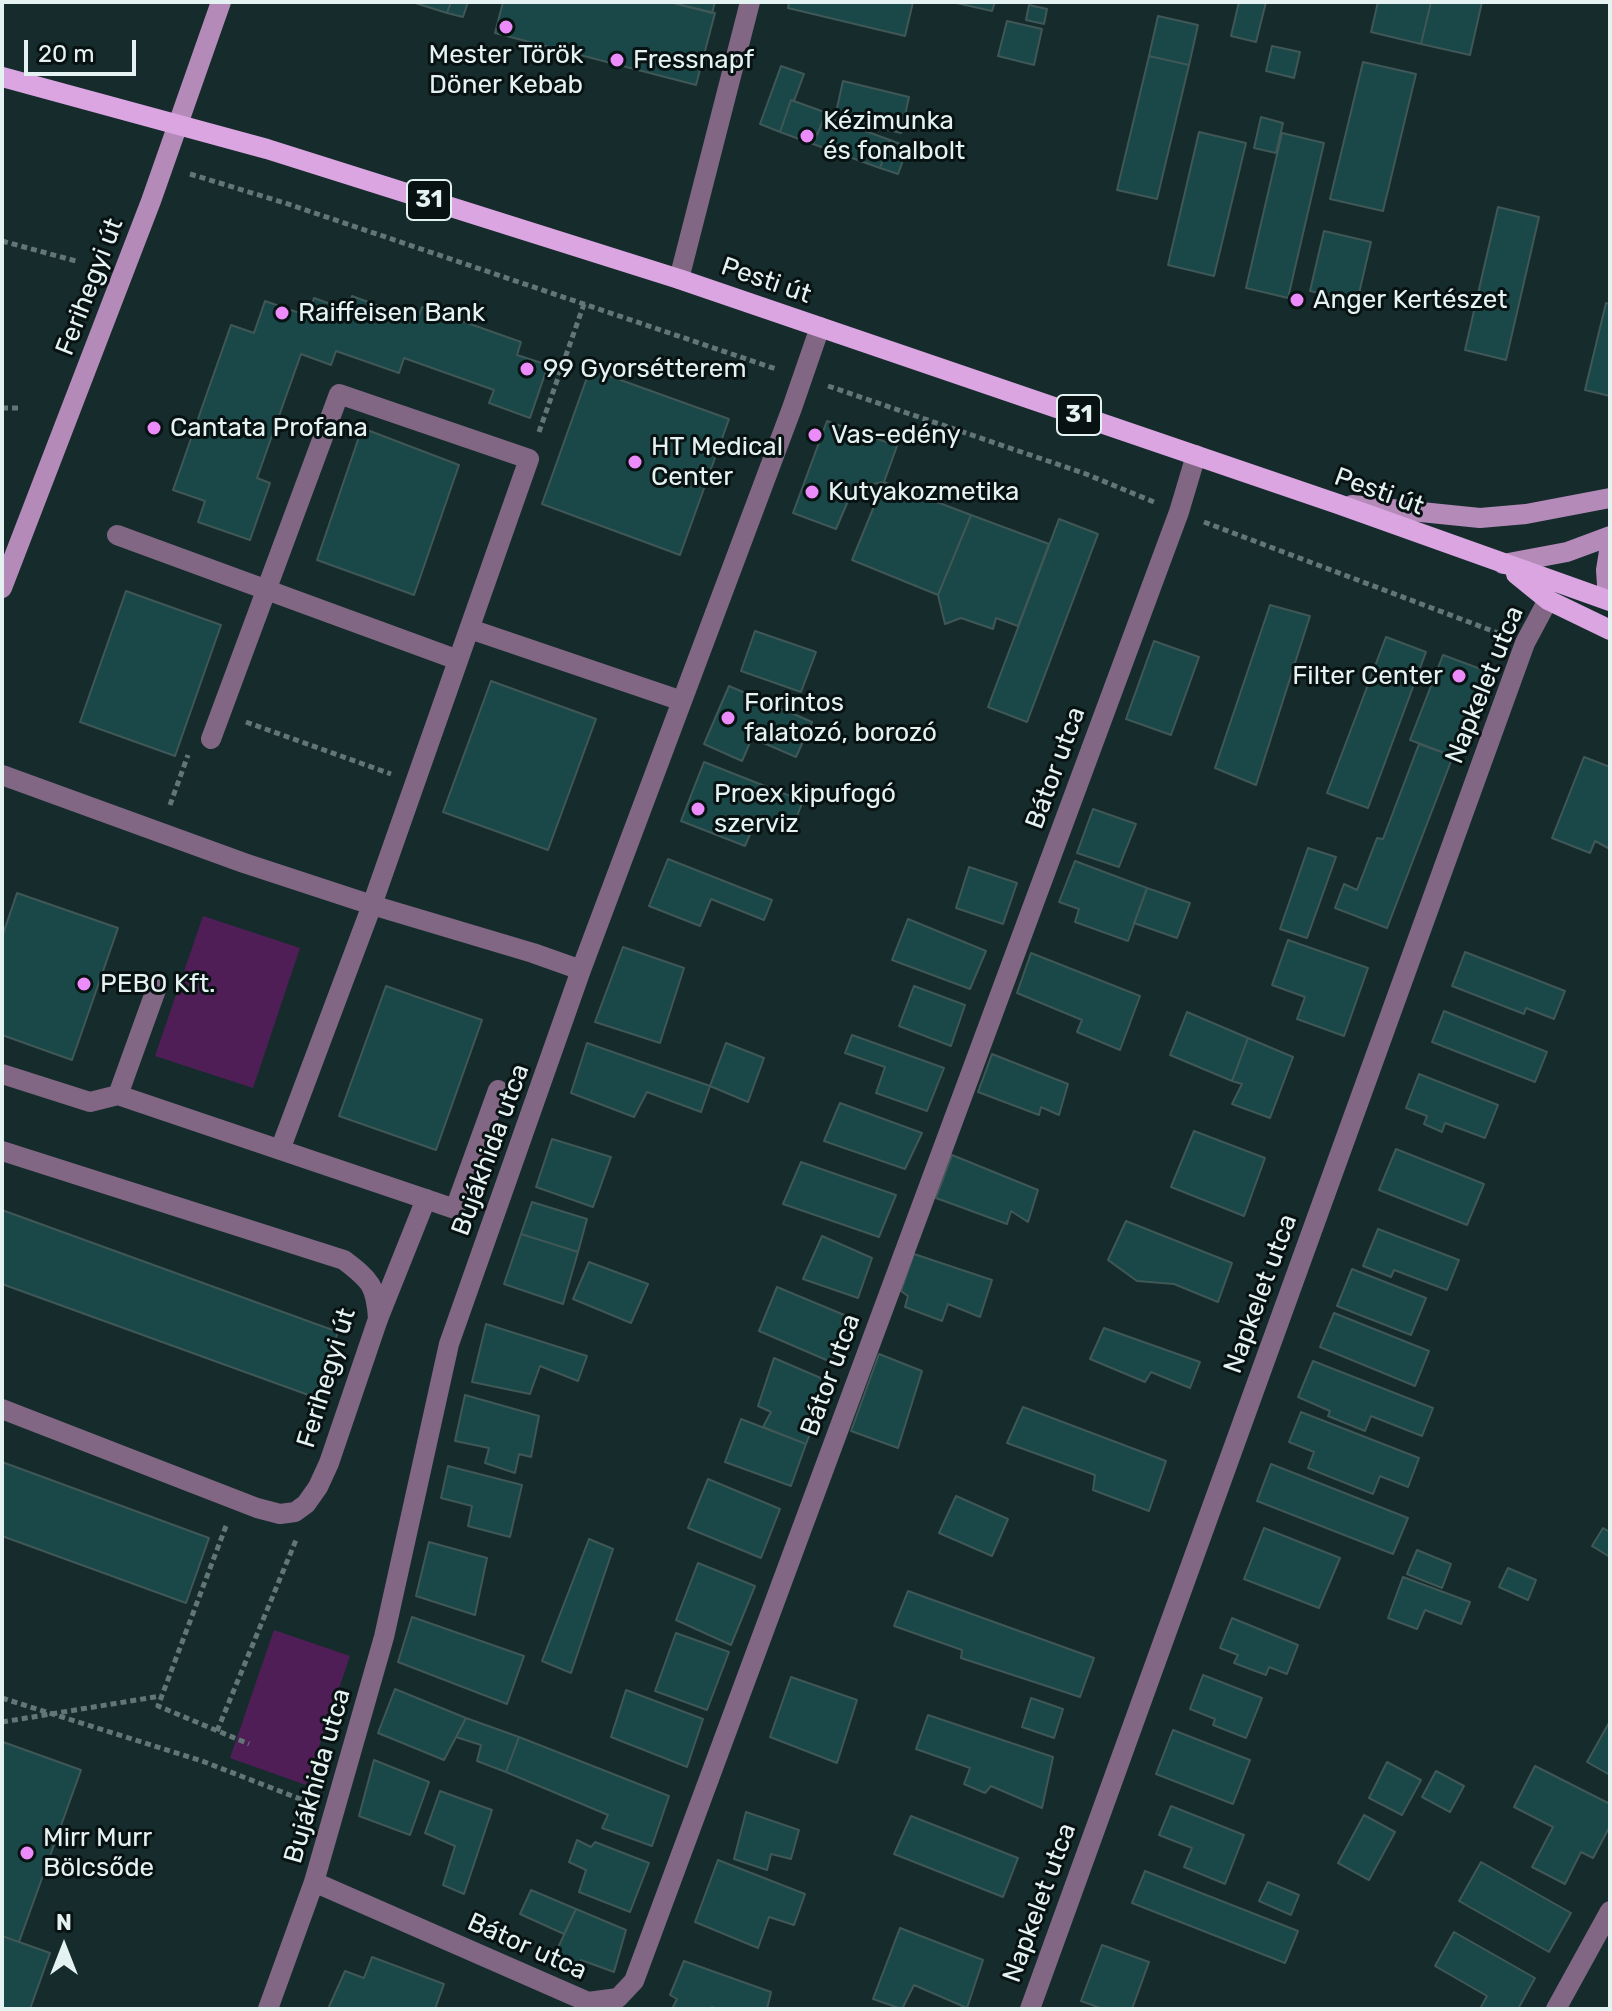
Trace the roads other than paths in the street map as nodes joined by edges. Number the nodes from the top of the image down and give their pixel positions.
1 (221, 2) edge
2 (750, 2) edge
3 (2, 77) edge
4 (179, 125) junction
5 (679, 279) junction
6 (820, 327) junction
7 (1196, 455) junction
8 (1610, 498) edge
9 (1338, 504) junction
10 (117, 535) dead end
11 (1610, 536) edge
12 (1610, 545) edge
13 (1503, 564) junction
14 (2, 588) edge
15 (266, 589) junction
16 (1548, 600) junction
17 (1609, 601) edge
18 (470, 629) junction
19 (1610, 630) edge
20 (458, 660) junction
21 (682, 701) junction
22 (211, 739) dead end
23 (2, 775) edge
24 (372, 905) junction
25 (581, 970) junction
26 (157, 987) dead end
27 (2, 1074) edge
28 (498, 1090) dead end
29 (118, 1095) junction
30 (280, 1150) junction
31 (2, 1151) edge
32 (426, 1199) junction
33 (378, 1319) junction
34 (2, 1409) edge
35 (314, 1882) junction
36 (1610, 1911) edge
37 (268, 2009) edge
38 (1030, 2009) edge
39 (1556, 2009) edge

1 - 4 main road, Ferihegyi út
2 - 5 street
3 - 4 main road, Pesti út / 31
4 - 5 main road, Pesti út / 31
4 - 14 main road, Ferihegyi út
5 - 6 main road, Pesti út / 31
6 - 7 main road, Pesti út / 31
6 - 21 street, Bujákhida utca
7 - 9 main road, Pesti út / 31
7 - 35 street, Bátor utca
8 - 9 main road
9 - 13 main road, Pesti út / 31
10 - 15 street
11 - 13 main road
12 - 17 main road
13 - 16 main road, Pesti út / 31
13 - 17 main road, Pesti út / 31
15 - 18 street
15 - 20 street
15 - 22 street
16 - 19 main road, Pesti út / 31
16 - 38 street, Napkelet utca
18 - 20 street
18 - 21 street
20 - 24 street
21 - 25 street, Bujákhida utca
23 - 24 street
24 - 25 street
24 - 30 street
25 - 35 street, Bujákhida utca
26 - 29 street
27 - 29 street
28 - 32 street
29 - 30 street
30 - 32 street
31 - 33 street, Ferihegyi út
32 - 33 street
33 - 34 street, Ferihegyi út
35 - 37 street, Bujákhida utca
36 - 39 street

